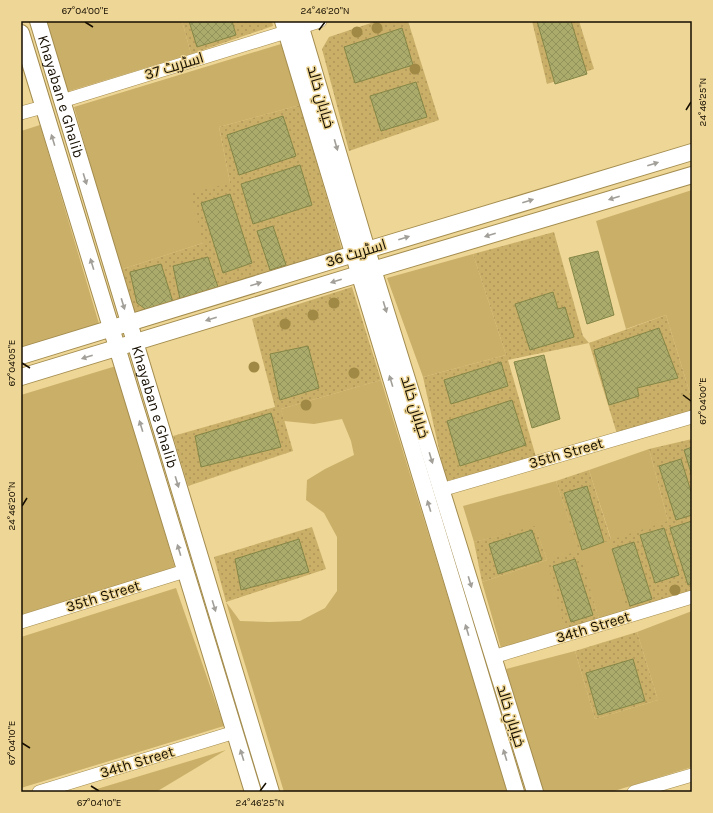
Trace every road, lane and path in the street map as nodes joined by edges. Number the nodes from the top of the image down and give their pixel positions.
1 (38, 21) edge
2 (320, 21) edge
3 (292, 25) edge
4 (21, 33) edge
5 (62, 101) junction
6 (43, 107) junction
7 (21, 113) edge
8 (692, 152) edge
9 (692, 175) edge
10 (360, 252) junction
11 (366, 272) junction
12 (128, 323) junction
13 (112, 328) junction
14 (134, 342) junction
15 (117, 347) junction
16 (21, 356) edge
17 (21, 377) edge
18 (692, 417) edge
19 (441, 490) junction
20 (185, 571) junction
21 (692, 597) edge
22 (21, 622) edge
23 (493, 657) junction
24 (235, 732) junction
25 (692, 775) edge
26 (38, 792) edge
27 (253, 792) edge
28 (271, 792) edge
29 (516, 792) edge
30 (535, 792) edge
31 (634, 792) edge

1 - 5 street, Khayaban e Ghalib
2 - 3 street, اسٹریٹ 37
3 - 5 street, اسٹریٹ 37
3 - 10 street, خیابانِ خالد
4 - 6 street, Khayaban e Ghalib
5 -> 12 street, Khayaban e Ghalib
6 - 7 street
13 -> 6 street, Khayaban e Ghalib
10 -> 8 street, اسٹریٹ 36
9 -> 11 street, اسٹریٹ 36
10 - 11 street, خیابانِ خالد
12 -> 10 street, اسٹریٹ 36
11 -> 14 street, اسٹریٹ 36
11 -> 19 street, خیابانِ خالد
29 -> 11 street, خیابانِ خالد
12 - 13 street, اسٹریٹ 36
12 - 14 street, Khayaban e Ghalib
13 - 15 street, Khayaban e Ghalib
13 - 16 street, اسٹریٹ 36
14 - 15 street, اسٹریٹ 36
14 -> 28 street, Khayaban e Ghalib
15 -> 17 street, اسٹریٹ 36
20 -> 15 street, Khayaban e Ghalib
18 - 19 street, 35th Street
19 -> 23 street, خیابانِ خالد
20 - 22 street, 35th Street
20 - 24 street, Khayaban e Ghalib
21 - 23 street, 34th Street
23 - 30 street, خیابانِ خالد
24 - 26 street, 34th Street
27 -> 24 street, Khayaban e Ghalib
25 - 31 street

